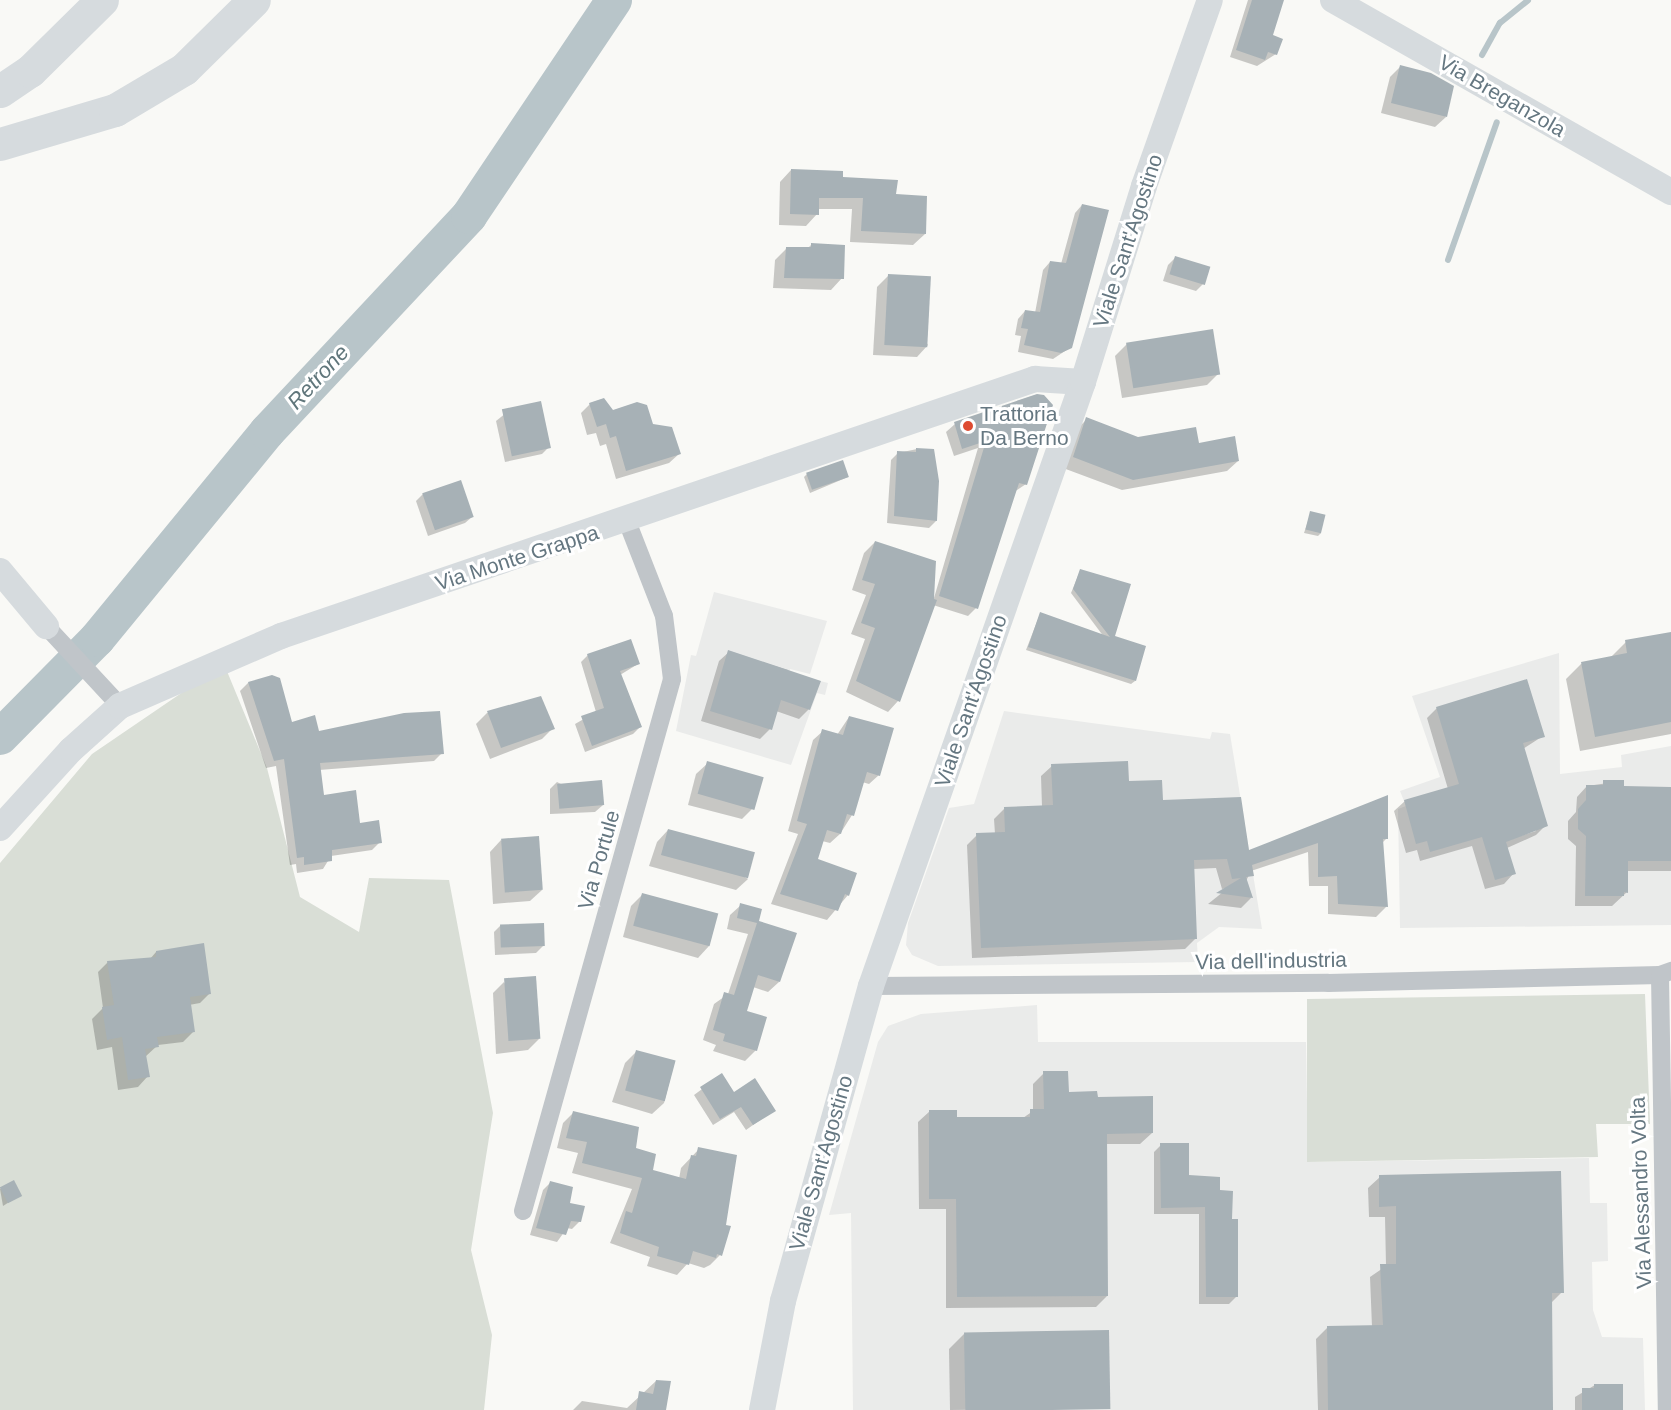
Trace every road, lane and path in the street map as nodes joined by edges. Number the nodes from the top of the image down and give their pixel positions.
1 (102, 0) edge
2 (254, 0) edge
3 (1210, 0) edge
4 (1333, 0) edge
5 (0, 91) edge
6 (0, 144) edge
7 (1671, 192) edge
8 (1083, 382) junction
9 (627, 521) junction
10 (0, 571) edge
11 (46, 627) joint
12 (120, 706) junction
13 (0, 828) edge
14 (1665, 973) edge
15 (871, 986) junction
16 (523, 1211) dead end
17 (762, 1410) edge
18 (1667, 1410) edge

1 - 5 highway
2 - 6 highway
3 - 8 street, Viale Sant'Agostino
4 - 7 street, Via Breganzola
8 - 9 street, Via Monte Grappa
8 - 15 street, Viale Sant'Agostino
9 - 12 street, Via Monte Grappa
9 - 16 street, Via Portule
10 - 11 street
11 - 12 street
12 - 13 street, Via Monte Grappa
14 - 15 street, Via dell'industria
14 - 18 street, Via Alessandro Volta
15 - 17 street, Viale Sant'Agostino

